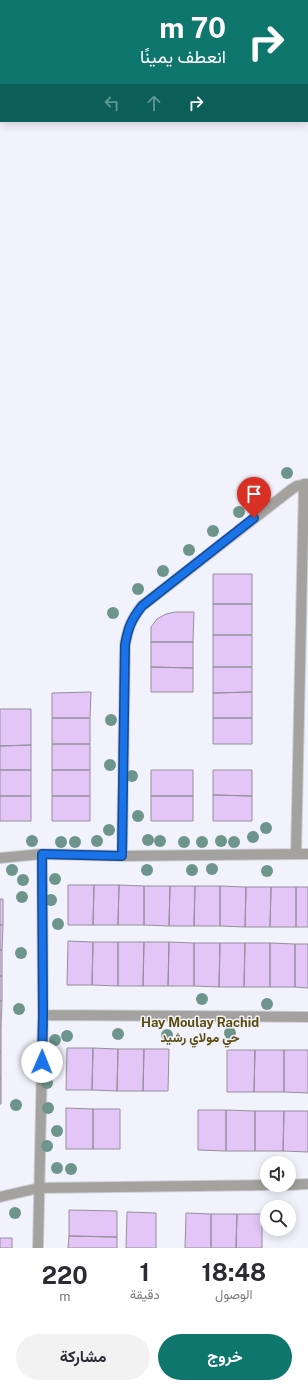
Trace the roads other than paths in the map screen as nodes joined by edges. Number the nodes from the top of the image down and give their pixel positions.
1 (306, 484) edge
2 (42, 854) junction
3 (296, 854) junction
4 (308, 854) edge
5 (122, 856) junction
6 (0, 858) edge
7 (43, 1015) junction
8 (308, 1017) edge
9 (308, 1184) edge
10 (260, 1185) edge
11 (296, 1185) edge
12 (39, 1188) junction
13 (0, 1197) edge
14 (38, 1248) edge

1 - 3 street
1 - 5 street
2 - 5 street
2 - 6 street
2 - 7 street
3 - 4 street
3 - 5 street
7 - 8 street
7 - 12 street
9 - 11 street
10 - 12 street
12 - 13 street
12 - 14 street

